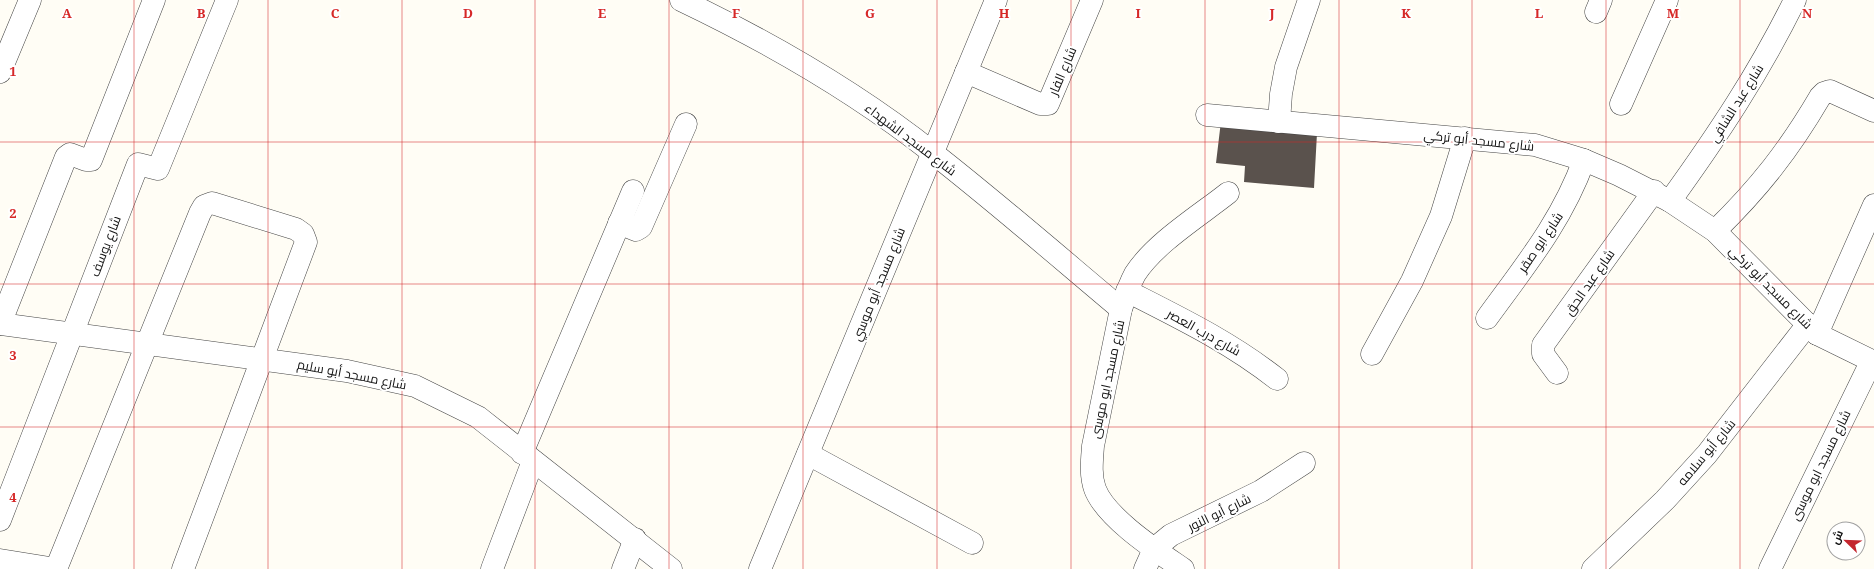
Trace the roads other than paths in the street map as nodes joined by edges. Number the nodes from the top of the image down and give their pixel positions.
1 (30, 0) edge
2 (154, 0) edge
3 (227, 0) edge
4 (680, 0) edge
5 (996, 0) edge
6 (1092, 0) edge
7 (1309, 0) edge
8 (1667, 0) edge
9 (1795, 0) edge
10 (0, 72) edge
11 (966, 72) junction
12 (1621, 104) dead end
13 (1874, 111) edge
14 (1207, 115) dead end
15 (1279, 122) junction
16 (686, 124) dead end
17 (1465, 138) junction
18 (932, 152) junction
19 (1584, 160) junction
20 (632, 191) dead end
21 (1228, 193) dead end
22 (1662, 196) junction
23 (1874, 205) edge
24 (619, 223) junction
25 (1715, 231) junction
26 (1124, 300) junction
27 (1487, 318) dead end
28 (0, 324) edge
29 (1812, 329) junction
30 (71, 333) junction
31 (148, 343) junction
32 (1372, 354) dead end
33 (262, 359) junction
34 (1873, 362) edge
35 (1557, 373) dead end
36 (1277, 379) dead end
37 (808, 454) junction
38 (528, 457) junction
39 (1304, 463) dead end
40 (0, 520) edge
41 (635, 539) junction
42 (972, 543) dead end
43 (1154, 549) junction
44 (0, 560) edge
45 (56, 569) edge
46 (183, 569) edge
47 (492, 569) edge
48 (623, 569) edge
49 (671, 569) edge
50 (760, 569) edge
51 (1145, 569) edge
52 (1183, 569) edge
53 (1594, 569) edge
54 (1770, 569) edge

1 - 10 street
2 - 28 street
3 - 30 street, شارع يوسف
4 - 18 street, شارع مسجد الشهداء
5 - 11 street, شارع مسجد أبو موسي
6 - 11 street, شارع الفار
7 - 15 street
8 - 12 street
9 - 22 street, شارع عبد الشافي
11 - 18 street, شارع مسجد أبو موسي
13 - 25 street
14 - 15 street, شارع مسجد أبو تركي
15 - 17 street, شارع مسجد أبو تركي
16 - 24 street
17 - 19 street, شارع مسجد أبو تركي
17 - 32 street
18 - 26 street, شارع مسجد الشهداء
18 - 37 street, شارع مسجد أبو موسي
19 - 22 street, شارع مسجد أبو تركي
19 - 27 street, شارع ابو صقر
20 - 24 street
21 - 26 street, شارع مسجد ابو موسى
22 - 25 street, شارع مسجد أبو تركي
22 - 35 street, شارع عبد الحق
23 - 29 street, شارع أبو سلامه
24 - 38 street
25 - 29 street, شارع مسجد أبو تركي
26 - 36 street, شارع درب العصر
26 - 43 street, شارع مسجد ابو موسى
28 - 30 street, شارع مسجد أبو سليم
29 - 34 street, شارع مسجد أبو تركي
29 - 53 street, شارع أبو سلامه
30 - 31 street, شارع مسجد أبو سليم
30 - 40 street, شارع يوسف
31 - 33 street, شارع مسجد أبو سليم
31 - 33 street
31 - 45 street
33 - 38 street, شارع مسجد أبو سليم
33 - 46 street
34 - 54 street, شارع مسجد ابو موسى
37 - 42 street
37 - 50 street, شارع مسجد أبو موسي
38 - 41 street, شارع مسجد أبو سليم
38 - 47 street
39 - 43 street, شارع أبو النور
41 - 48 street
41 - 49 street, شارع مسجد أبو سليم
43 - 51 street, شارع أبو النور
43 - 52 street, شارع مسجد ابو موسى
44 - 45 street

